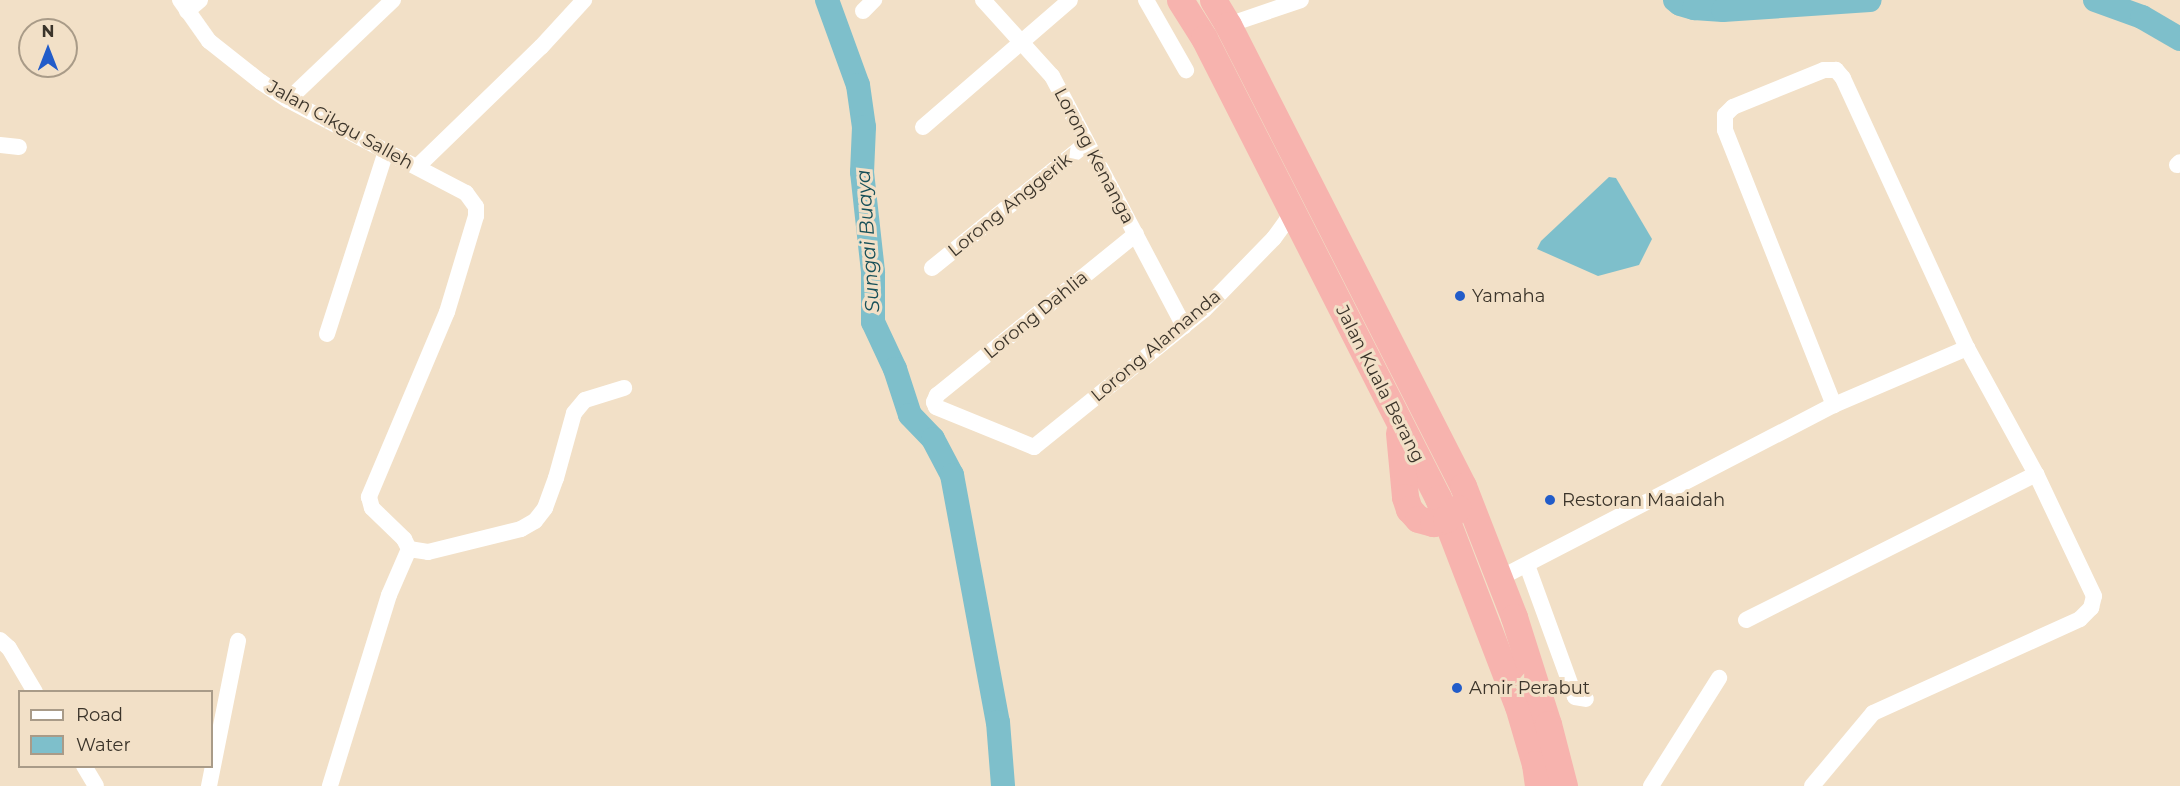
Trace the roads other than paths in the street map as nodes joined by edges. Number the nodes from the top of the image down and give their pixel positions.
1 (200, 0) edge
2 (393, 0) edge
3 (584, 0) edge
4 (983, 0) edge
5 (1070, 0) edge
6 (1146, 0) edge
7 (1180, 0) edge
8 (1212, 0) edge
9 (1301, 0) edge
10 (184, 6) edge
11 (1228, 25) junction
12 (1023, 41) junction
13 (1186, 70) dead end
14 (288, 100) junction
15 (923, 127) dead end
16 (1087, 143) junction
17 (0, 145) edge
18 (19, 147) dead end
19 (386, 151) junction
20 (417, 167) junction
21 (1290, 208) junction
22 (1136, 234) junction
23 (932, 268) dead end
24 (1184, 326) junction
25 (327, 334) dead end
26 (1967, 348) junction
27 (624, 388) dead end
28 (1834, 405) junction
29 (1034, 447) joint
30 (2036, 474) junction
31 (1463, 486) junction
32 (1446, 519) junction
33 (409, 549) junction
34 (1527, 565) junction
35 (1500, 578) junction
36 (1542, 607) junction
37 (1514, 617) junction
38 (1746, 620) dead end
39 (0, 640) edge
40 (238, 641) dead end
41 (1719, 678) dead end
42 (34, 690) edge
43 (1586, 699) dead end
44 (213, 766) edge
45 (85, 768) edge
46 (213, 768) edge
47 (96, 786) edge
48 (209, 786) edge
49 (330, 786) edge
50 (1538, 786) edge
51 (1563, 786) edge
52 (1651, 786) edge
53 (1812, 786) edge

1 - 10 street
2 - 14 street
3 - 20 street
4 - 12 street, Lorong Kenanga
5 - 12 street
6 - 13 street
7 - 21 highway, Jalan Kuala Berang
8 - 11 highway, Jalan Kuala Berang
9 - 11 street
10 - 14 street, Jalan Cikgu Salleh
11 - 31 highway, Jalan Kuala Berang
12 - 15 street
12 - 16 street, Lorong Kenanga
14 - 19 street, Jalan Cikgu Salleh
16 - 22 street, Lorong Kenanga
16 - 23 street, Lorong Anggerik
17 - 18 street
19 - 20 street, Jalan Cikgu Salleh
19 - 25 street
20 - 33 street, Jalan Cikgu Salleh
21 - 24 street, Lorong Alamanda
21 - 32 highway, Jalan Kuala Berang
22 - 24 street, Lorong Kenanga
22 - 29 street, Lorong Dahlia
24 - 29 street, Lorong Alamanda
26 - 28 street
26 - 28 street
26 - 30 street
27 - 33 street
28 - 34 street
30 - 38 street
30 - 53 street
31 - 32 highway
31 - 35 highway, Jalan Kuala Berang
32 - 50 highway, Jalan Kuala Berang
33 - 49 street
34 - 35 street
34 - 36 street
35 - 37 highway, Jalan Kuala Berang
36 - 37 street
36 - 43 street
37 - 51 highway, Jalan Kuala Berang
39 - 42 street
40 - 44 street
41 - 52 street
45 - 47 street
46 - 48 street

